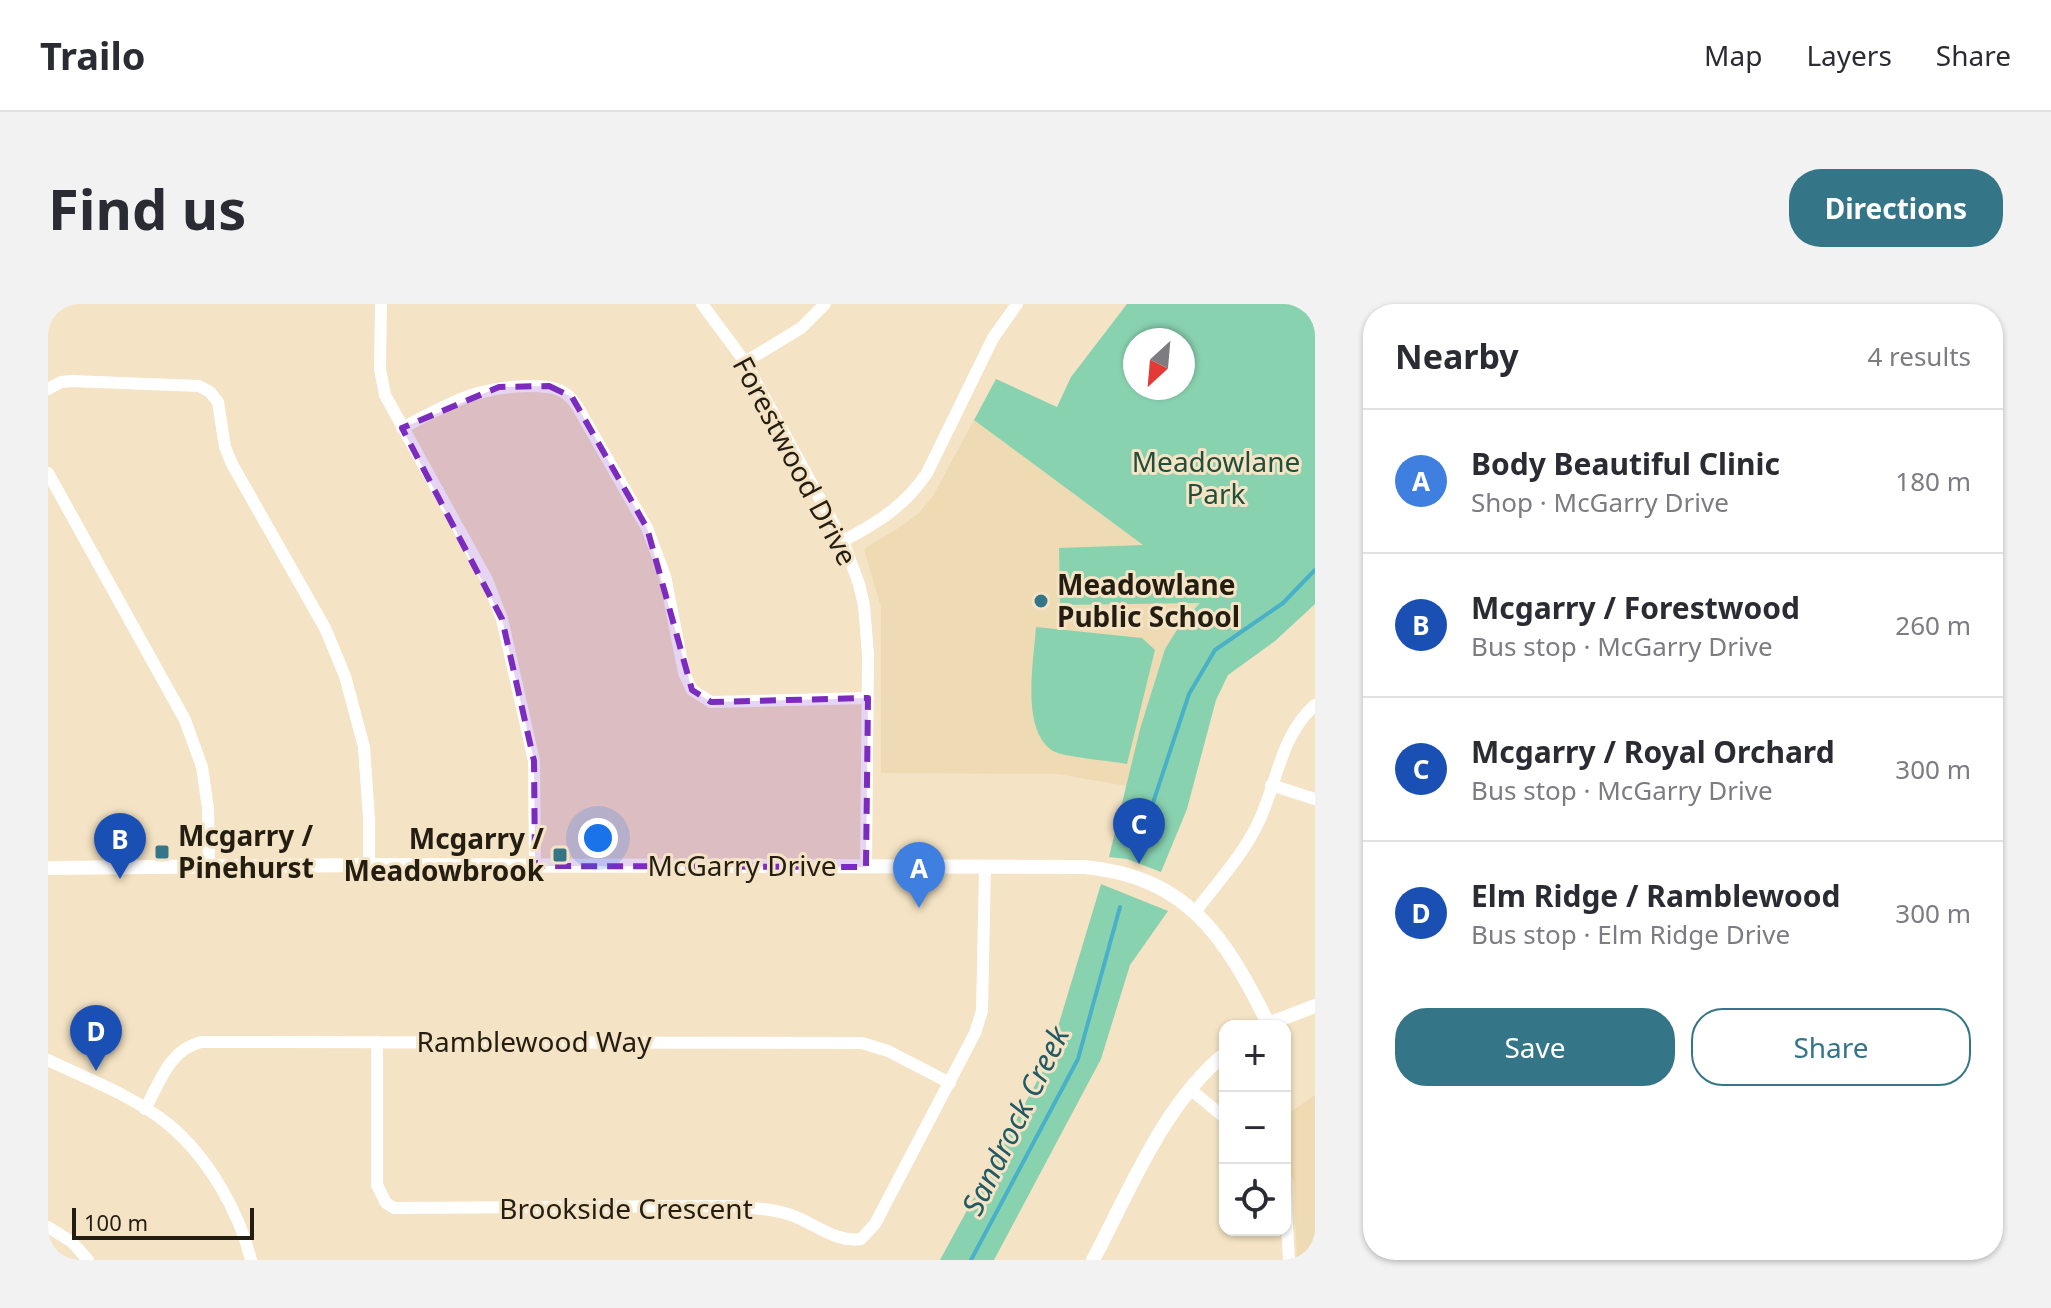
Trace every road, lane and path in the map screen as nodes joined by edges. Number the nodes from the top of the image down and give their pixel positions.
1 (381, 304) edge
2 (702, 304) edge
3 (825, 304) edge
4 (1017, 304) edge
5 (745, 362) junction
6 (48, 389) edge
7 (402, 428) junction
8 (48, 473) edge
9 (843, 541) junction
10 (868, 698) junction
11 (1315, 705) edge
12 (1271, 785) junction
13 (1315, 799) edge
14 (369, 865) junction
15 (209, 866) junction
16 (535, 866) junction
17 (866, 867) junction
18 (985, 867) junction
19 (48, 868) edge
20 (1195, 912) junction
21 (1315, 1006) edge
22 (1263, 1020) edge
23 (1276, 1020) edge
24 (377, 1042) junction
25 (48, 1060) edge
26 (1219, 1060) edge
27 (950, 1083) junction
28 (1190, 1089) junction
29 (145, 1109) junction
30 (1219, 1113) edge
31 (48, 1227) edge
32 (1288, 1236) edge
33 (88, 1260) edge
34 (251, 1260) edge
35 (1093, 1260) edge
36 (1289, 1260) edge

1 - 7 street
2 - 5 street, Forestwood Drive
3 - 5 street
4 - 9 street
5 - 9 street, Forestwood Drive
6 - 14 street
7 - 10 street
7 - 16 street
8 - 15 street
9 - 10 street, Forestwood Drive
10 - 17 street, Forestwood Drive
11 - 12 street
12 - 13 street
12 - 20 street
14 - 15 street, McGarry Drive
14 - 16 street, McGarry Drive
15 - 19 street, McGarry Drive
16 - 17 street, McGarry Drive
17 - 18 street, McGarry Drive
18 - 20 street, McGarry Drive
18 - 27 street, Brookside Crescent
20 - 22 street, McGarry Drive
21 - 23 street
24 - 27 street, Ramblewood Way
24 - 27 street, Brookside Crescent
24 - 29 street, Ramblewood Way
25 - 29 street
26 - 28 street
28 - 30 street
28 - 35 street
29 - 34 street
31 - 33 street
32 - 36 street

